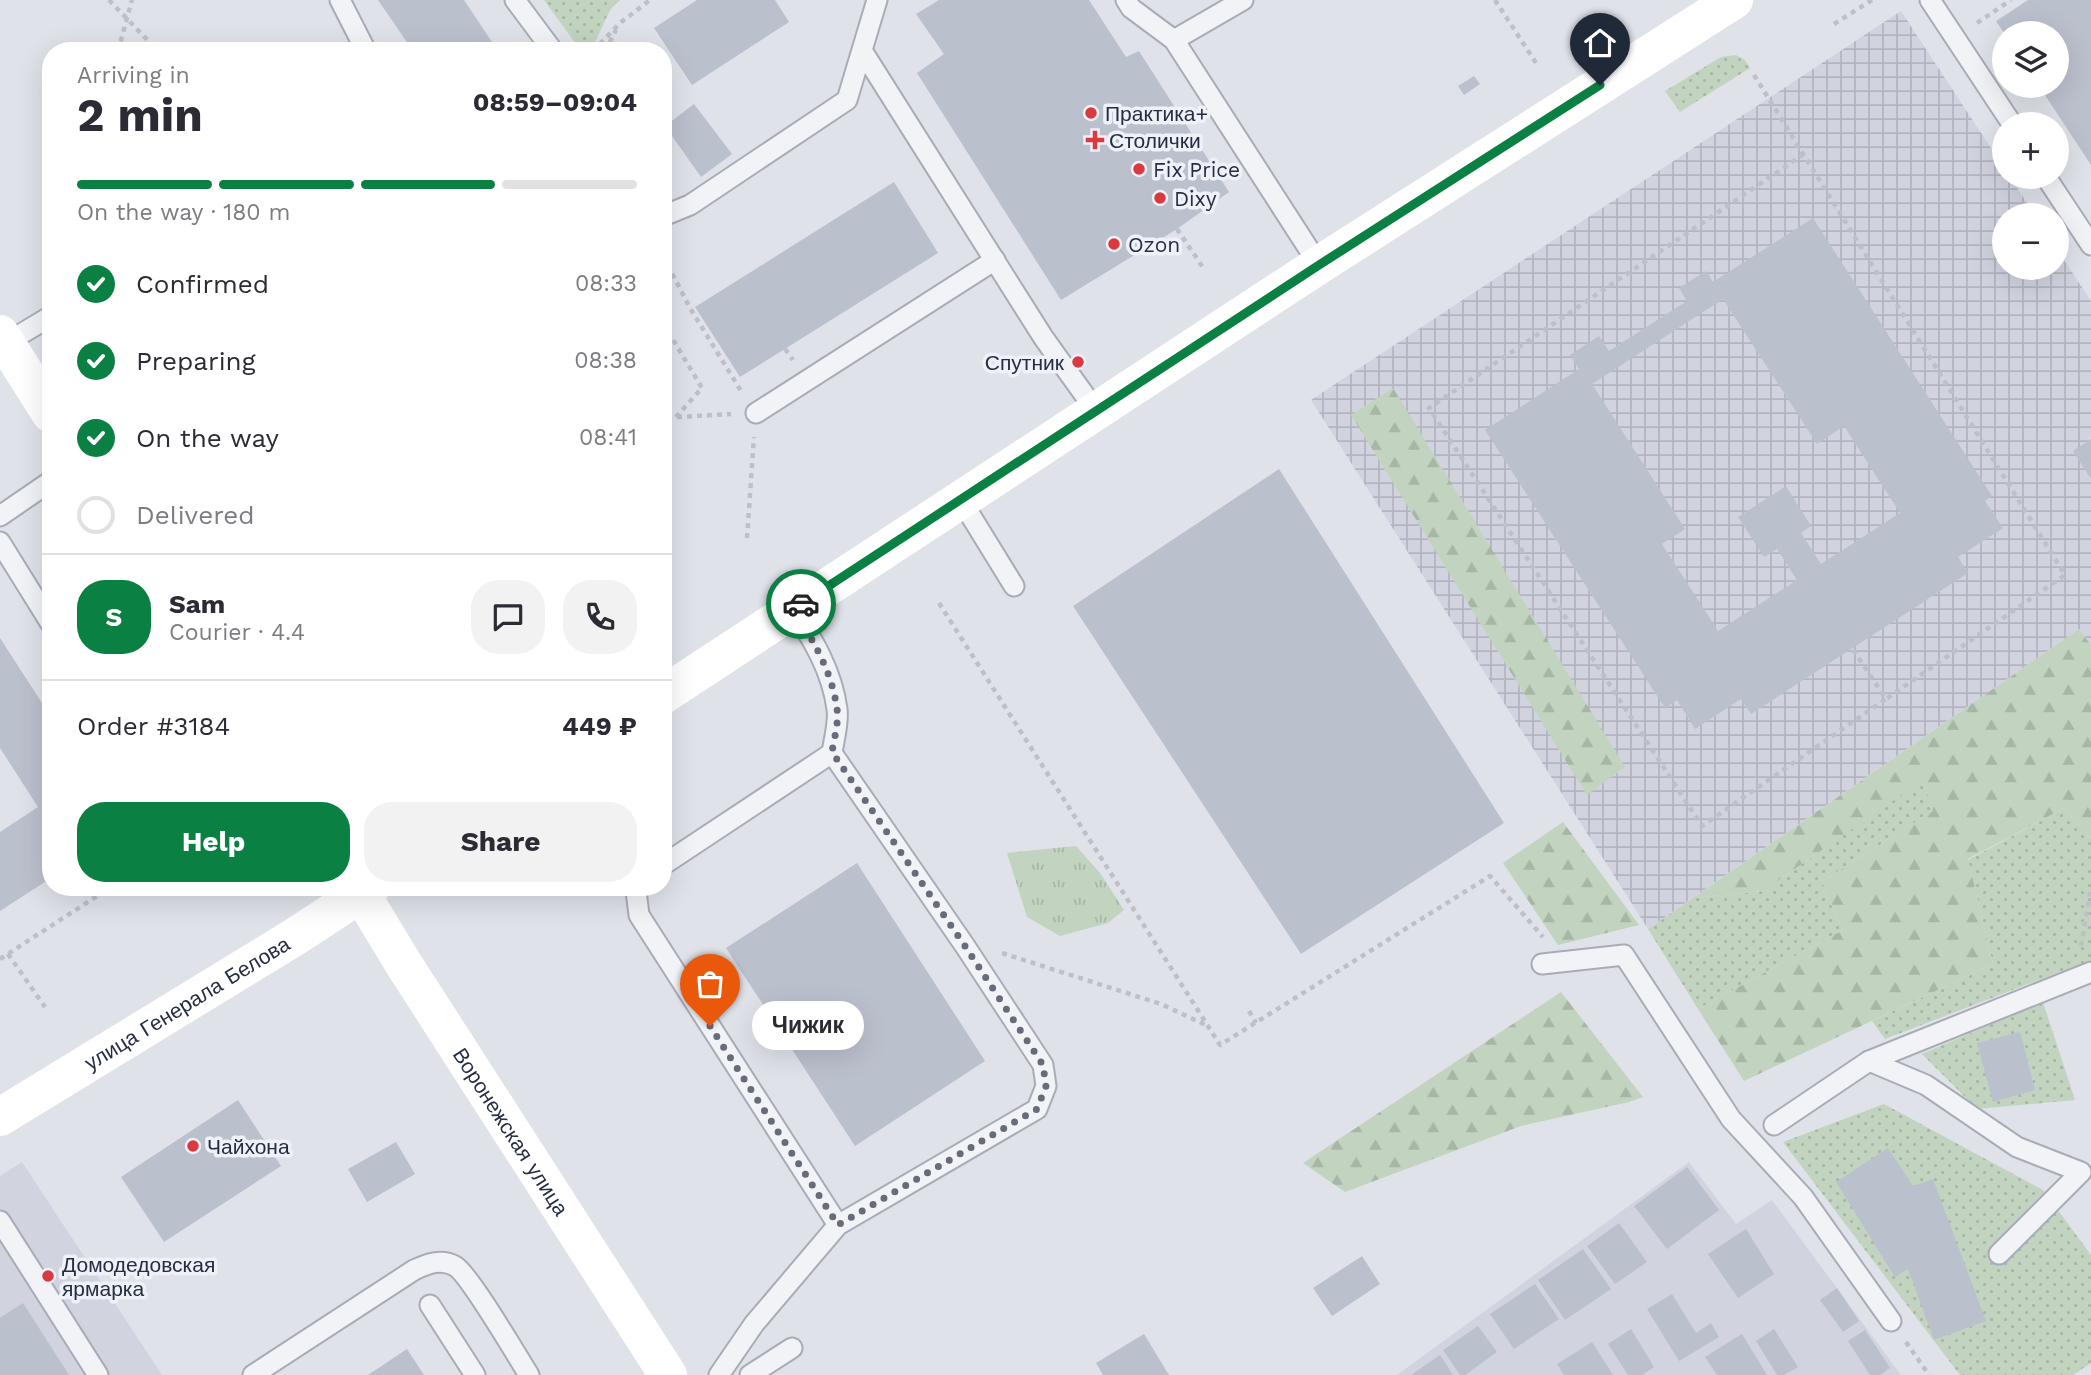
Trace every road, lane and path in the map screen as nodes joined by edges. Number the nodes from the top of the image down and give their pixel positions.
1 (109, 0) edge
2 (132, 0) edge
3 (340, 0) edge
4 (515, 0) edge
5 (650, 0) edge
6 (877, 0) edge
7 (1126, 0) edge
8 (1243, 0) edge
9 (1495, 0) edge
10 (1734, 0) edge
11 (1872, 0) edge
12 (1930, 0) edge
13 (2011, 0) edge
14 (127, 17) junction
15 (620, 23) junction
16 (1834, 24) dead end
17 (1954, 37) junction
18 (1174, 40) junction
19 (120, 42) edge
20 (150, 42) edge
21 (361, 42) edge
22 (546, 42) edge
23 (602, 42) edge
24 (610, 42) edge
25 (863, 52) junction
26 (1536, 63) dead end
27 (1754, 75) dead end
28 (2004, 112) edge
29 (1804, 154) junction
30 (2054, 189) edge
31 (672, 212) edge
32 (1177, 229) dead end
33 (2091, 246) edge
34 (995, 260) junction
35 (1319, 265) junction
36 (1204, 269) dead end
37 (672, 273) edge
38 (42, 320) edge
39 (672, 338) edge
40 (3, 339) edge
41 (42, 400) edge
42 (1096, 411) junction
43 (756, 413) junction
44 (42, 487) edge
45 (961, 500) junction
46 (0, 516) edge
47 (747, 538) dead end
48 (0, 542) edge
49 (1014, 586) dead end
50 (939, 603) dead end
51 (793, 609) junction
52 (42, 610) edge
53 (1852, 648) dead end
54 (672, 689) edge
55 (1886, 699) junction
56 (832, 752) junction
57 (672, 859) edge
58 (2091, 888) edge
59 (97, 896) edge
60 (352, 896) edge
61 (367, 896) edge
62 (637, 896) edge
63 (1550, 945) dead end
64 (965, 946) junction
65 (8, 954) junction
66 (0, 959) edge
67 (1542, 964) dead end
68 (2084, 974) edge
69 (2091, 993) edge
70 (45, 1007) dead end
71 (1249, 1011) dead end
72 (1256, 1023) junction
73 (1209, 1026) junction
74 (1869, 1061) junction
75 (0, 1117) edge
76 (1774, 1125) dead end
77 (2088, 1175) edge
78 (0, 1221) edge
79 (838, 1225) junction
80 (1999, 1254) dead end
81 (430, 1305) dead end
82 (1891, 1321) joint
83 (792, 1348) dead end
84 (99, 1375) edge
85 (253, 1375) edge
86 (475, 1375) edge
87 (529, 1375) edge
88 (668, 1375) edge
89 (719, 1375) edge
90 (750, 1375) edge
91 (1929, 1375) edge

1 - 14 path
2 - 14 path
3 - 21 lane
4 - 22 lane
5 - 15 path
6 - 25 lane
7 - 18 lane
8 - 18 lane
9 - 26 path
10 - 35 street
11 - 16 path
12 - 17 lane
13 - 17 path
14 - 19 path
14 - 20 path
15 - 23 path
15 - 24 path
17 - 28 lane
18 - 35 lane
25 - 31 lane
25 - 34 lane
27 - 29 path
29 - 55 path
29 - 55 path
30 - 33 lane
32 - 36 path
34 - 42 lane
34 - 43 lane
35 - 42 street
37 - 43 path
38 - 40 lane
39 - 43 path
40 - 41 street
42 - 45 street
43 - 47 path
44 - 46 lane
45 - 49 lane
45 - 51 street
48 - 52 lane
50 - 73 path
51 - 54 street
51 - 56 lane
53 - 55 path
56 - 57 lane
56 - 64 lane
58 - 68 path
59 - 65 path
60 - 75 street, улица Генерала Белова
61 - 88 street, Воронежская улица
62 - 79 lane
63 - 72 path
64 - 73 path
64 - 79 lane
65 - 66 path
65 - 70 path
67 - 82 lane
68 - 69 lane
68 - 74 lane
71 - 72 path
72 - 73 path
74 - 76 lane
74 - 77 lane
77 - 80 lane
78 - 84 lane
79 - 89 lane
81 - 86 lane
82 - 91 path
83 - 90 lane
85 - 87 lane

